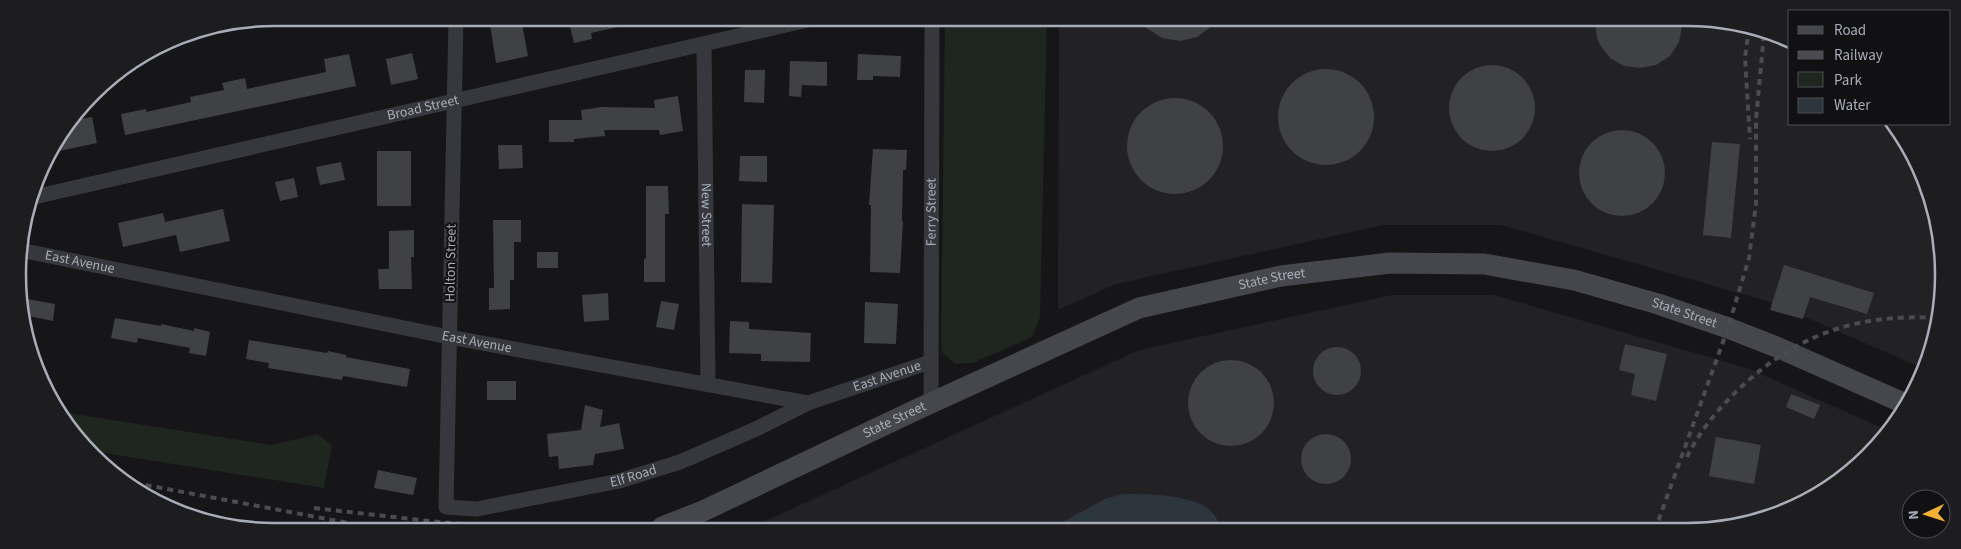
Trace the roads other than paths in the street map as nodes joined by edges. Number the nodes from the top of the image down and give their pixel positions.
1 (456, 26) edge
2 (783, 26) edge
3 (932, 26) edge
4 (704, 45) junction
5 (454, 101) junction
6 (39, 196) edge
7 (27, 252) edge
8 (449, 337) junction
9 (930, 362) junction
10 (708, 384) junction
11 (1900, 401) edge
12 (808, 403) junction
13 (931, 403) junction
14 (446, 507) joint
15 (672, 523) edge

1 - 5 street, Holton Street
2 - 4 street, Broad Street
3 - 9 street, Ferry Street
4 - 5 street, Broad Street
4 - 10 street, New Street
5 - 6 street, Broad Street
5 - 8 street, Holton Street
7 - 8 street, East Avenue
8 - 10 street, East Avenue
8 - 14 street, Holton Street
9 - 12 street, East Avenue
9 - 13 street, Ferry Street
10 - 12 street, East Avenue
11 - 13 street, State Street
12 - 14 street, Elf Road
13 - 15 street, State Street

